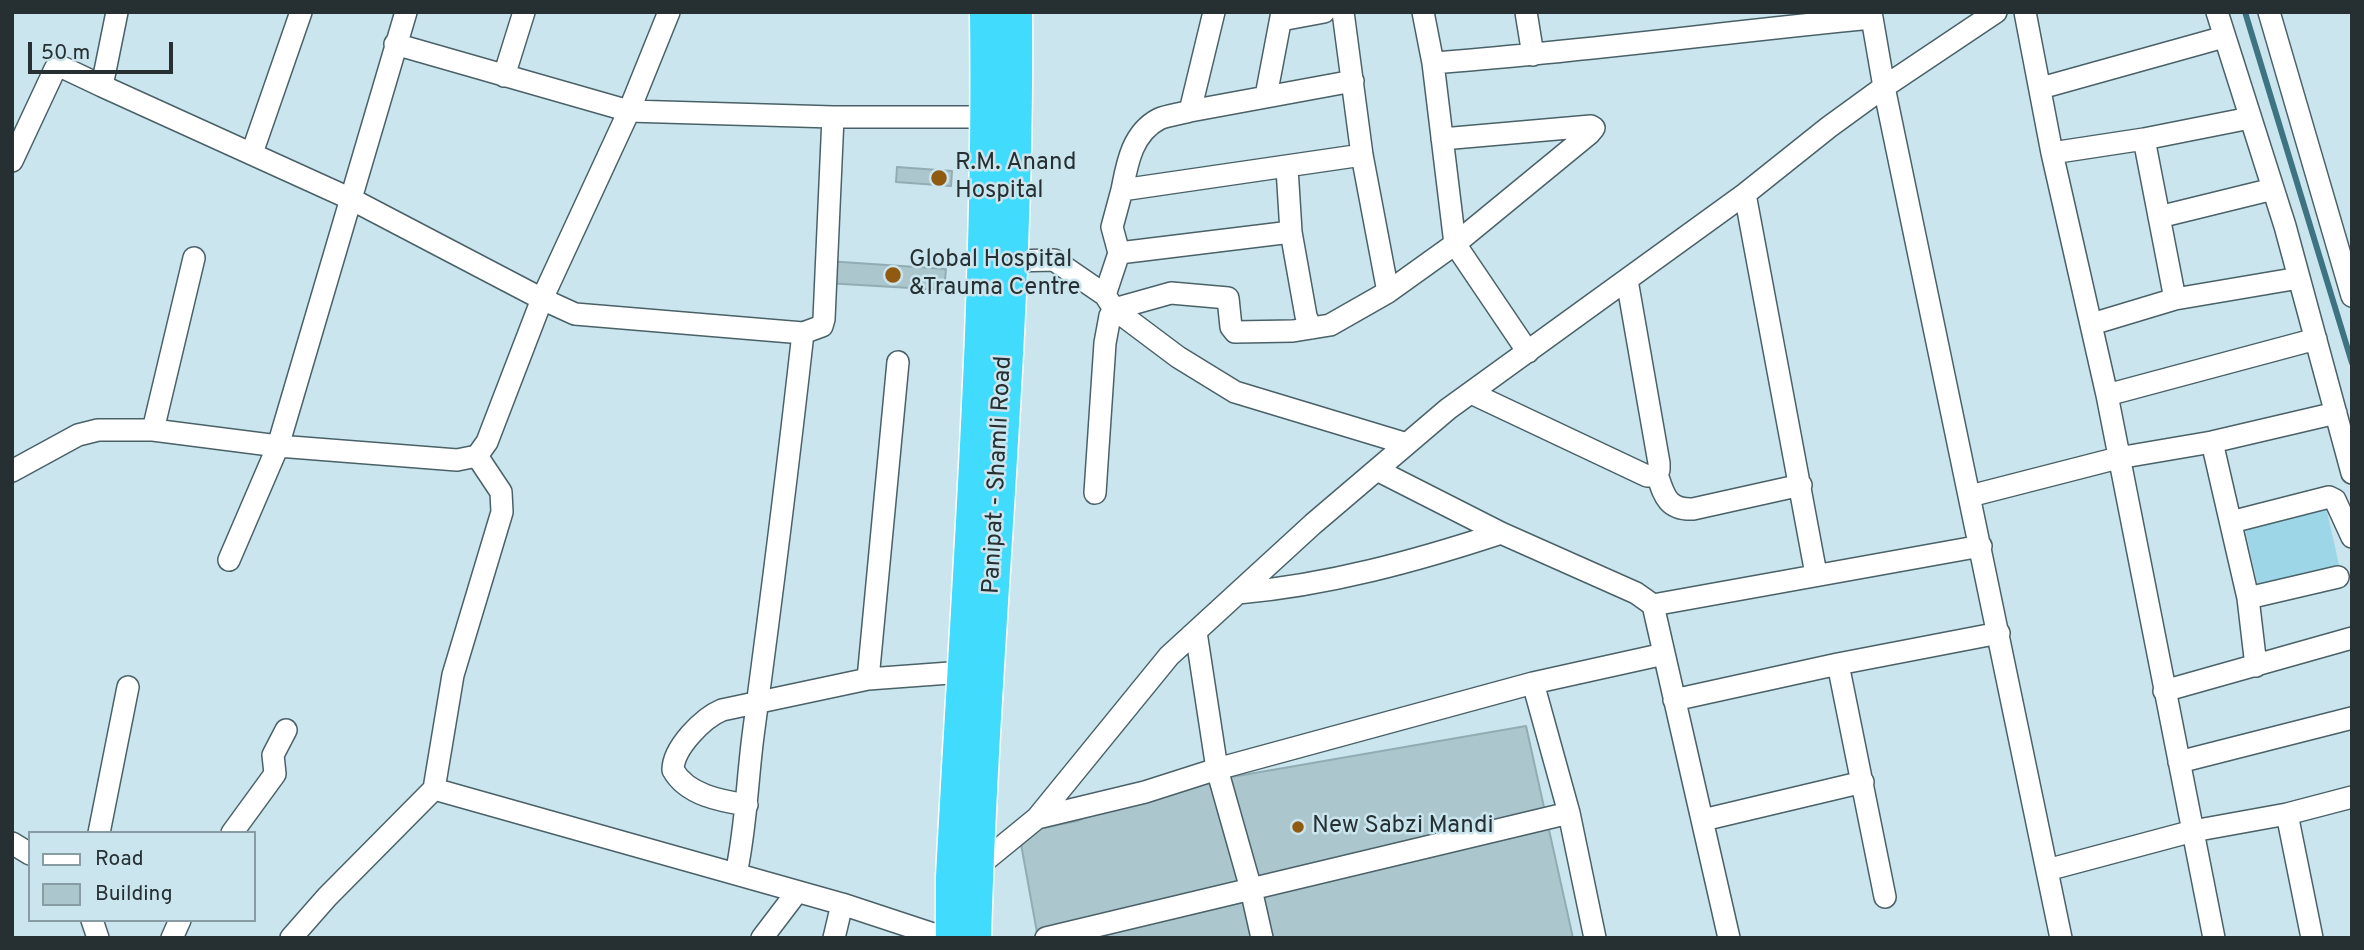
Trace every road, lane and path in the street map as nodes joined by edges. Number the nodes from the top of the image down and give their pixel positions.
1 (117, 12) edge
2 (301, 12) edge
3 (406, 12) edge
4 (524, 12) edge
5 (668, 12) edge
6 (986, 12) edge
7 (1016, 12) edge
8 (1214, 12) edge
9 (1324, 12) edge
10 (1343, 12) edge
11 (1423, 12) edge
12 (1527, 12) edge
13 (1996, 12) edge
14 (2025, 12) edge
15 (2217, 12) edge
16 (2269, 12) edge
17 (1872, 15) edge
18 (1282, 16) edge
19 (1734, 21) edge
20 (2224, 37) junction
21 (395, 44) junction
22 (1533, 55) junction
23 (1433, 63) junction
24 (504, 76) junction
25 (1353, 80) junction
26 (102, 86) junction
27 (1884, 87) junction
28 (2041, 88) junction
29 (1266, 96) junction
30 (629, 111) junction
31 (1191, 111) junction
32 (833, 117) junction
33 (1002, 117) junction
34 (2250, 118) junction
35 (1442, 139) junction
36 (2144, 139) junction
37 (252, 153) junction
38 (2052, 153) junction
39 (1362, 155) junction
40 (12, 161) edge
41 (1287, 168) junction
42 (2273, 189) junction
43 (1122, 190) junction
44 (1745, 194) junction
45 (351, 199) junction
46 (2159, 216) junction
47 (1291, 232) junction
48 (1455, 244) junction
49 (1119, 253) junction
50 (194, 258) dead end
51 (1010, 261) junction
52 (2299, 278) junction
53 (1627, 280) junction
54 (1388, 292) junction
55 (2352, 296) edge
56 (542, 299) junction
57 (2175, 299) junction
58 (1110, 302) junction
59 (2092, 324) junction
60 (1311, 328) junction
61 (803, 333) junction
62 (2316, 339) junction
63 (1528, 352) junction
64 (898, 362) dead end
65 (1471, 393) junction
66 (2108, 395) junction
67 (2336, 413) junction
68 (153, 430) junction
69 (2212, 442) junction
70 (1408, 444) junction
71 (278, 446) junction
72 (477, 456) junction
73 (2118, 458) junction
74 (1377, 470) junction
75 (12, 471) edge
76 (2352, 473) edge
77 (1657, 474) junction
78 (1801, 485) junction
79 (1095, 493) dead end
80 (1970, 496) junction
81 (2231, 522) junction
82 (1501, 533) junction
83 (2352, 537) edge
84 (1981, 545) junction
85 (229, 560) dead end
86 (1816, 574) junction
87 (2339, 577) dead end
88 (1238, 593) junction
89 (2248, 598) junction
90 (1653, 605) junction
91 (1196, 632) junction
92 (1999, 633) junction
93 (2352, 638) edge
94 (1664, 654) junction
95 (1838, 664) junction
96 (2256, 666) junction
97 (975, 671) junction
98 (868, 679) junction
99 (1533, 683) junction
100 (128, 687) dead end
101 (2164, 691) junction
102 (1674, 700) junction
103 (758, 703) junction
104 (2352, 718) edge
105 (286, 730) dead end
106 (2179, 762) junction
107 (1217, 769) junction
108 (1863, 782) junction
109 (434, 789) junction
110 (2352, 797) edge
111 (747, 805) junction
112 (1570, 813) junction
113 (2287, 814) junction
114 (1037, 818) junction
115 (1703, 820) junction
116 (99, 831) edge
117 (233, 831) edge
118 (2193, 831) junction
119 (12, 843) edge
120 (28, 853) edge
121 (2047, 870) junction
122 (965, 872) junction
123 (736, 874) junction
124 (1251, 889) junction
125 (797, 892) junction
126 (1885, 897) dead end
127 (842, 904) junction
128 (179, 922) edge
129 (172, 938) edge
130 (291, 938) edge
131 (762, 938) edge
132 (834, 938) edge
133 (946, 938) edge
134 (952, 938) edge
135 (975, 938) edge
136 (1046, 938) edge
137 (1262, 938) edge
138 (1595, 938) edge
139 (1729, 938) edge
140 (2061, 938) edge
141 (2214, 938) edge
142 (2312, 938) edge

1 - 26 street
2 - 37 street
3 - 21 street
4 - 24 street
5 - 30 street
6 - 33 highway, Panipat - Shamli Road
7 - 33 highway, Panipat - Shamli Road
8 - 31 street
9 - 18 street
10 - 25 street
11 - 23 street
12 - 22 street
13 - 27 street
14 - 28 street
15 - 20 street
16 - 55 street
17 - 19 street
17 - 27 street
18 - 29 street
19 - 22 street
20 - 28 street
20 - 34 street
21 - 24 street
21 - 45 street
22 - 23 street
23 - 35 street
24 - 30 street
25 - 29 street
25 - 39 street
26 - 37 street
26 - 40 street
27 - 44 street
27 - 80 street
28 - 38 street
29 - 31 street
30 - 32 street
30 - 56 street
31 - 43 street
32 - 33 street
32 - 61 street
33 - 51 highway, Panipat - Shamli Road
33 - 97 highway, Panipat - Shamli Road
34 - 36 street
34 - 42 street
35 - 48 street
35 - 48 street
36 - 38 street
36 - 46 street
37 - 45 street
38 - 59 street
39 - 41 street
39 - 54 street
41 - 43 street
41 - 47 street
42 - 46 street
42 - 52 street
43 - 49 street
44 - 53 street
44 - 78 street
45 - 56 street
45 - 71 street
46 - 57 street
47 - 49 street
47 - 60 street
48 - 54 street
48 - 63 street
49 - 58 street
50 - 68 street
51 - 58 street
51 - 97 highway, Panipat - Shamli Road
52 - 57 street
52 - 62 street
53 - 63 street
53 - 77 street
54 - 60 street
56 - 61 street
56 - 72 street
57 - 59 street
58 - 60 street
58 - 70 street
58 - 79 street
59 - 66 street
61 - 103 street
62 - 66 street
62 - 67 street
63 - 65 street
64 - 98 street
65 - 70 street
65 - 77 street
66 - 73 street
67 - 69 street
67 - 76 street
68 - 71 street
68 - 75 street
69 - 73 street
69 - 81 street
70 - 74 street
71 - 72 street
71 - 85 street
72 - 109 street
73 - 80 street
73 - 101 street
74 - 82 street
74 - 88 street
77 - 78 street
78 - 86 street
80 - 84 street
81 - 83 street
81 - 89 street
82 - 88 street
82 - 90 street
84 - 86 street
84 - 92 street
86 - 90 street
87 - 89 street
88 - 91 street
89 - 96 street
90 - 94 street
91 - 107 street
91 - 114 street
92 - 95 street
92 - 121 street
93 - 96 street
94 - 99 street
94 - 102 street
95 - 102 street
95 - 108 street
96 - 101 street
97 - 98 street
97 - 122 highway, Panipat - Shamli Road
98 - 103 street
99 - 107 street
99 - 112 street
100 - 116 street
101 - 106 street
102 - 115 street
103 - 111 street
103 - 111 street
104 - 106 street
105 - 117 street
106 - 118 street
107 - 114 street
107 - 124 street
108 - 115 street
108 - 126 street
109 - 123 street
109 - 130 street
110 - 113 street
111 - 123 street
112 - 124 street
112 - 138 street
113 - 118 street
113 - 142 street
114 - 122 street
115 - 139 street
118 - 121 street
118 - 141 street
119 - 120 street
121 - 140 street
122 - 134 highway, Panipat - Shamli Road
122 - 135 highway, Panipat - Shamli Road
123 - 125 street
124 - 136 street
124 - 137 street
125 - 127 street
125 - 131 street
127 - 132 street
127 - 133 street
128 - 129 street

